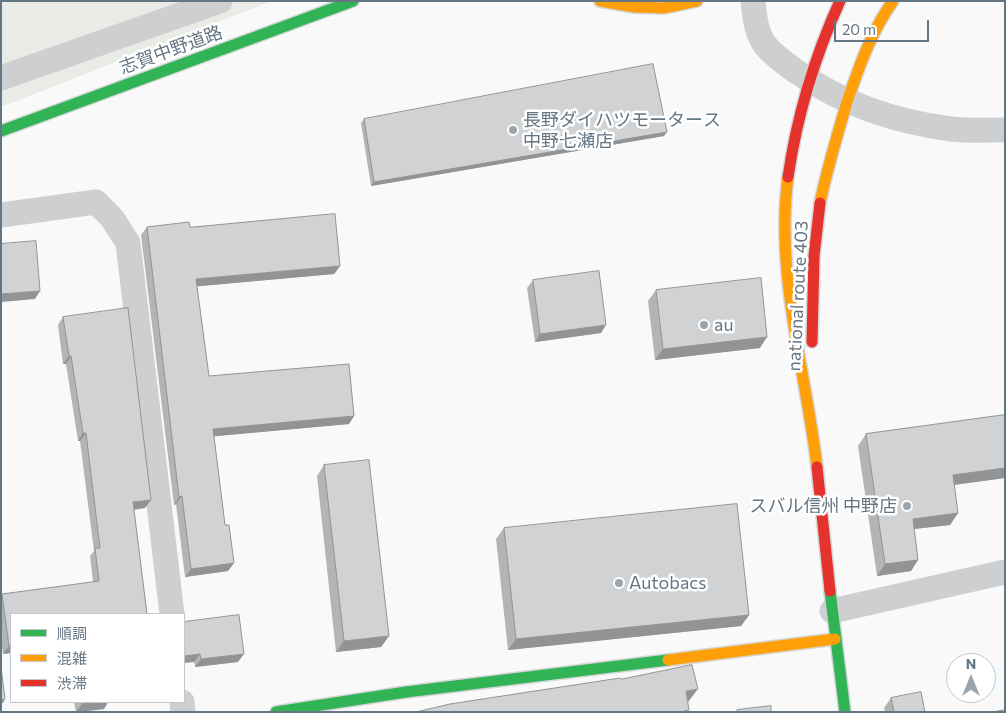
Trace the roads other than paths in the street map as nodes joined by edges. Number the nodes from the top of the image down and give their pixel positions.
1 (220, 1) edge
2 (353, 1) edge
3 (600, 1) edge
4 (697, 1) edge
5 (753, 1) edge
6 (840, 1) edge
7 (893, 1) edge
8 (1, 78) edge
9 (809, 80) junction
10 (848, 101) junction
11 (1005, 130) edge
12 (1, 131) edge
13 (1, 215) edge
14 (812, 426) junction
15 (1005, 572) edge
16 (832, 610) junction
17 (172, 613) edge
18 (835, 639) junction
19 (276, 712) edge
20 (845, 712) edge

1 - 8 street
2 - 12 main road, 志賀中野道路
3 - 4 main road
5 - 9 street
6 - 9 main road, national route 403
7 - 10 main road, national route 403
9 - 10 street
9 - 14 main road, national route 403
10 - 11 street
10 - 14 main road, national route 403
13 - 17 street
14 - 16 main road, national route 403
15 - 16 street
16 - 18 main road, national route 403
18 - 19 main road
18 - 20 main road, national route 403

